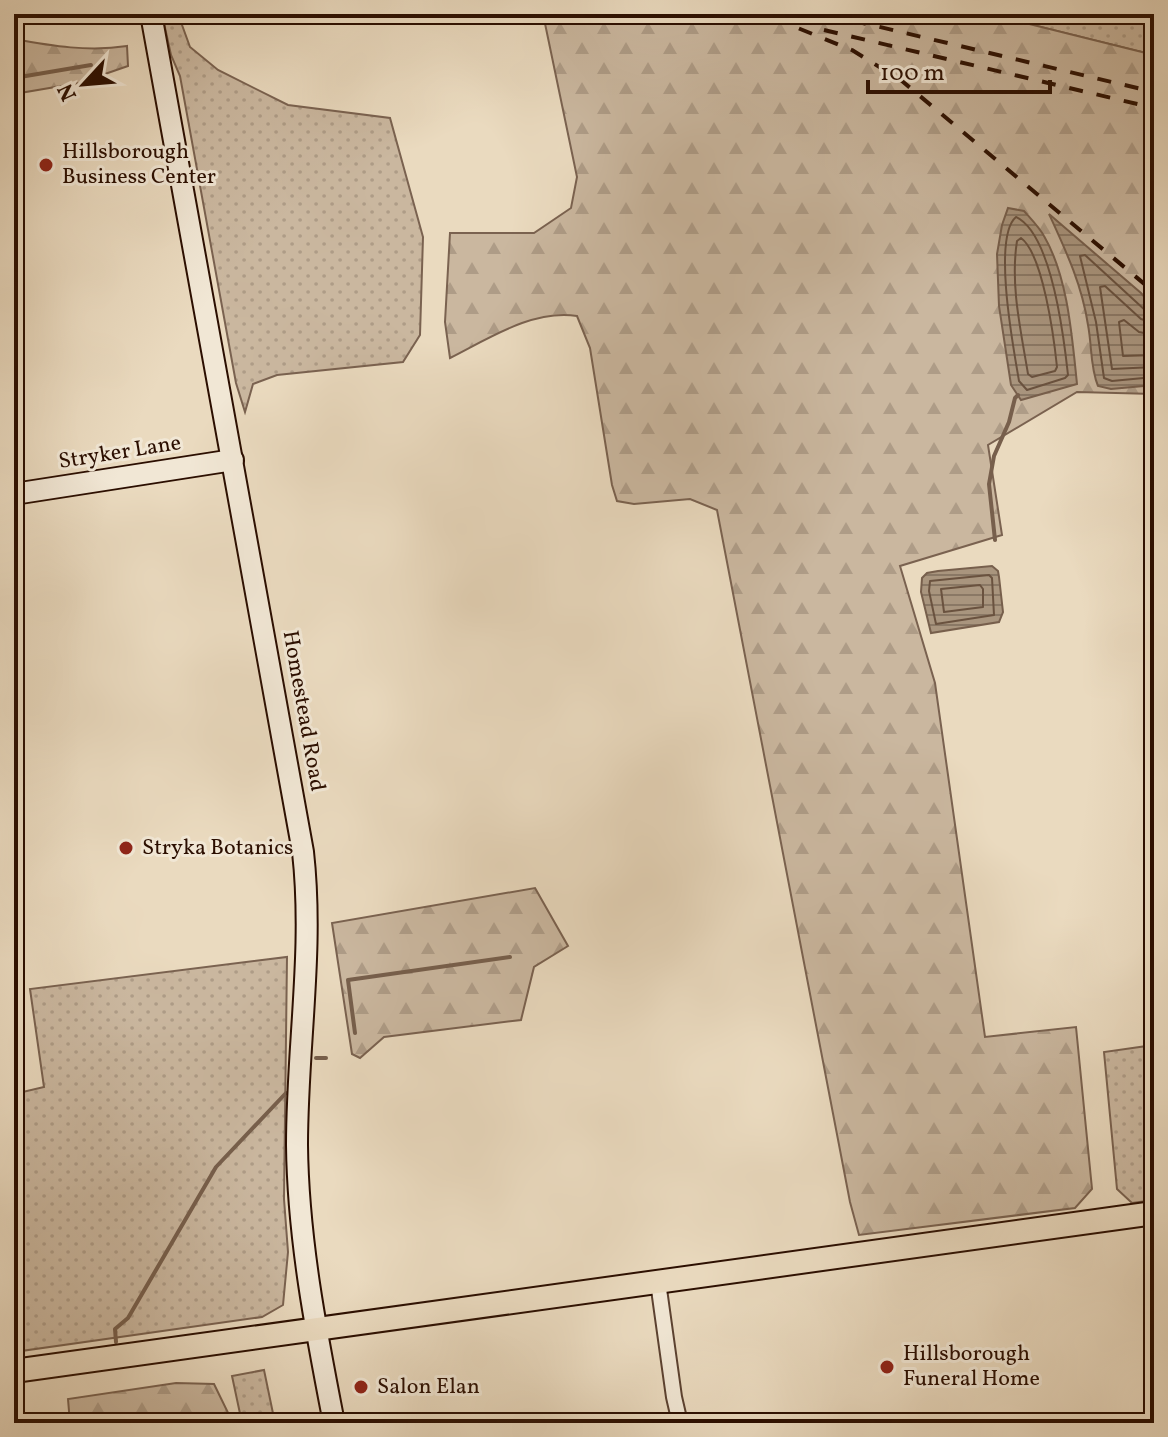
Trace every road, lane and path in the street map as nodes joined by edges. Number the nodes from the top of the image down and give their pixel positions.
1 (151, 14) edge
2 (233, 460) junction
3 (14, 494) edge
4 (1154, 1213) edge
5 (658, 1282) junction
6 (316, 1329) junction
7 (14, 1371) edge
8 (334, 1423) edge
9 (680, 1423) edge

1 - 2 street, Homestead Road
2 - 3 street, Stryker Lane
2 - 6 street, Homestead Road
4 - 5 main road
5 - 6 main road
5 - 9 street
6 - 7 main road
6 - 8 street, Homestead Road

